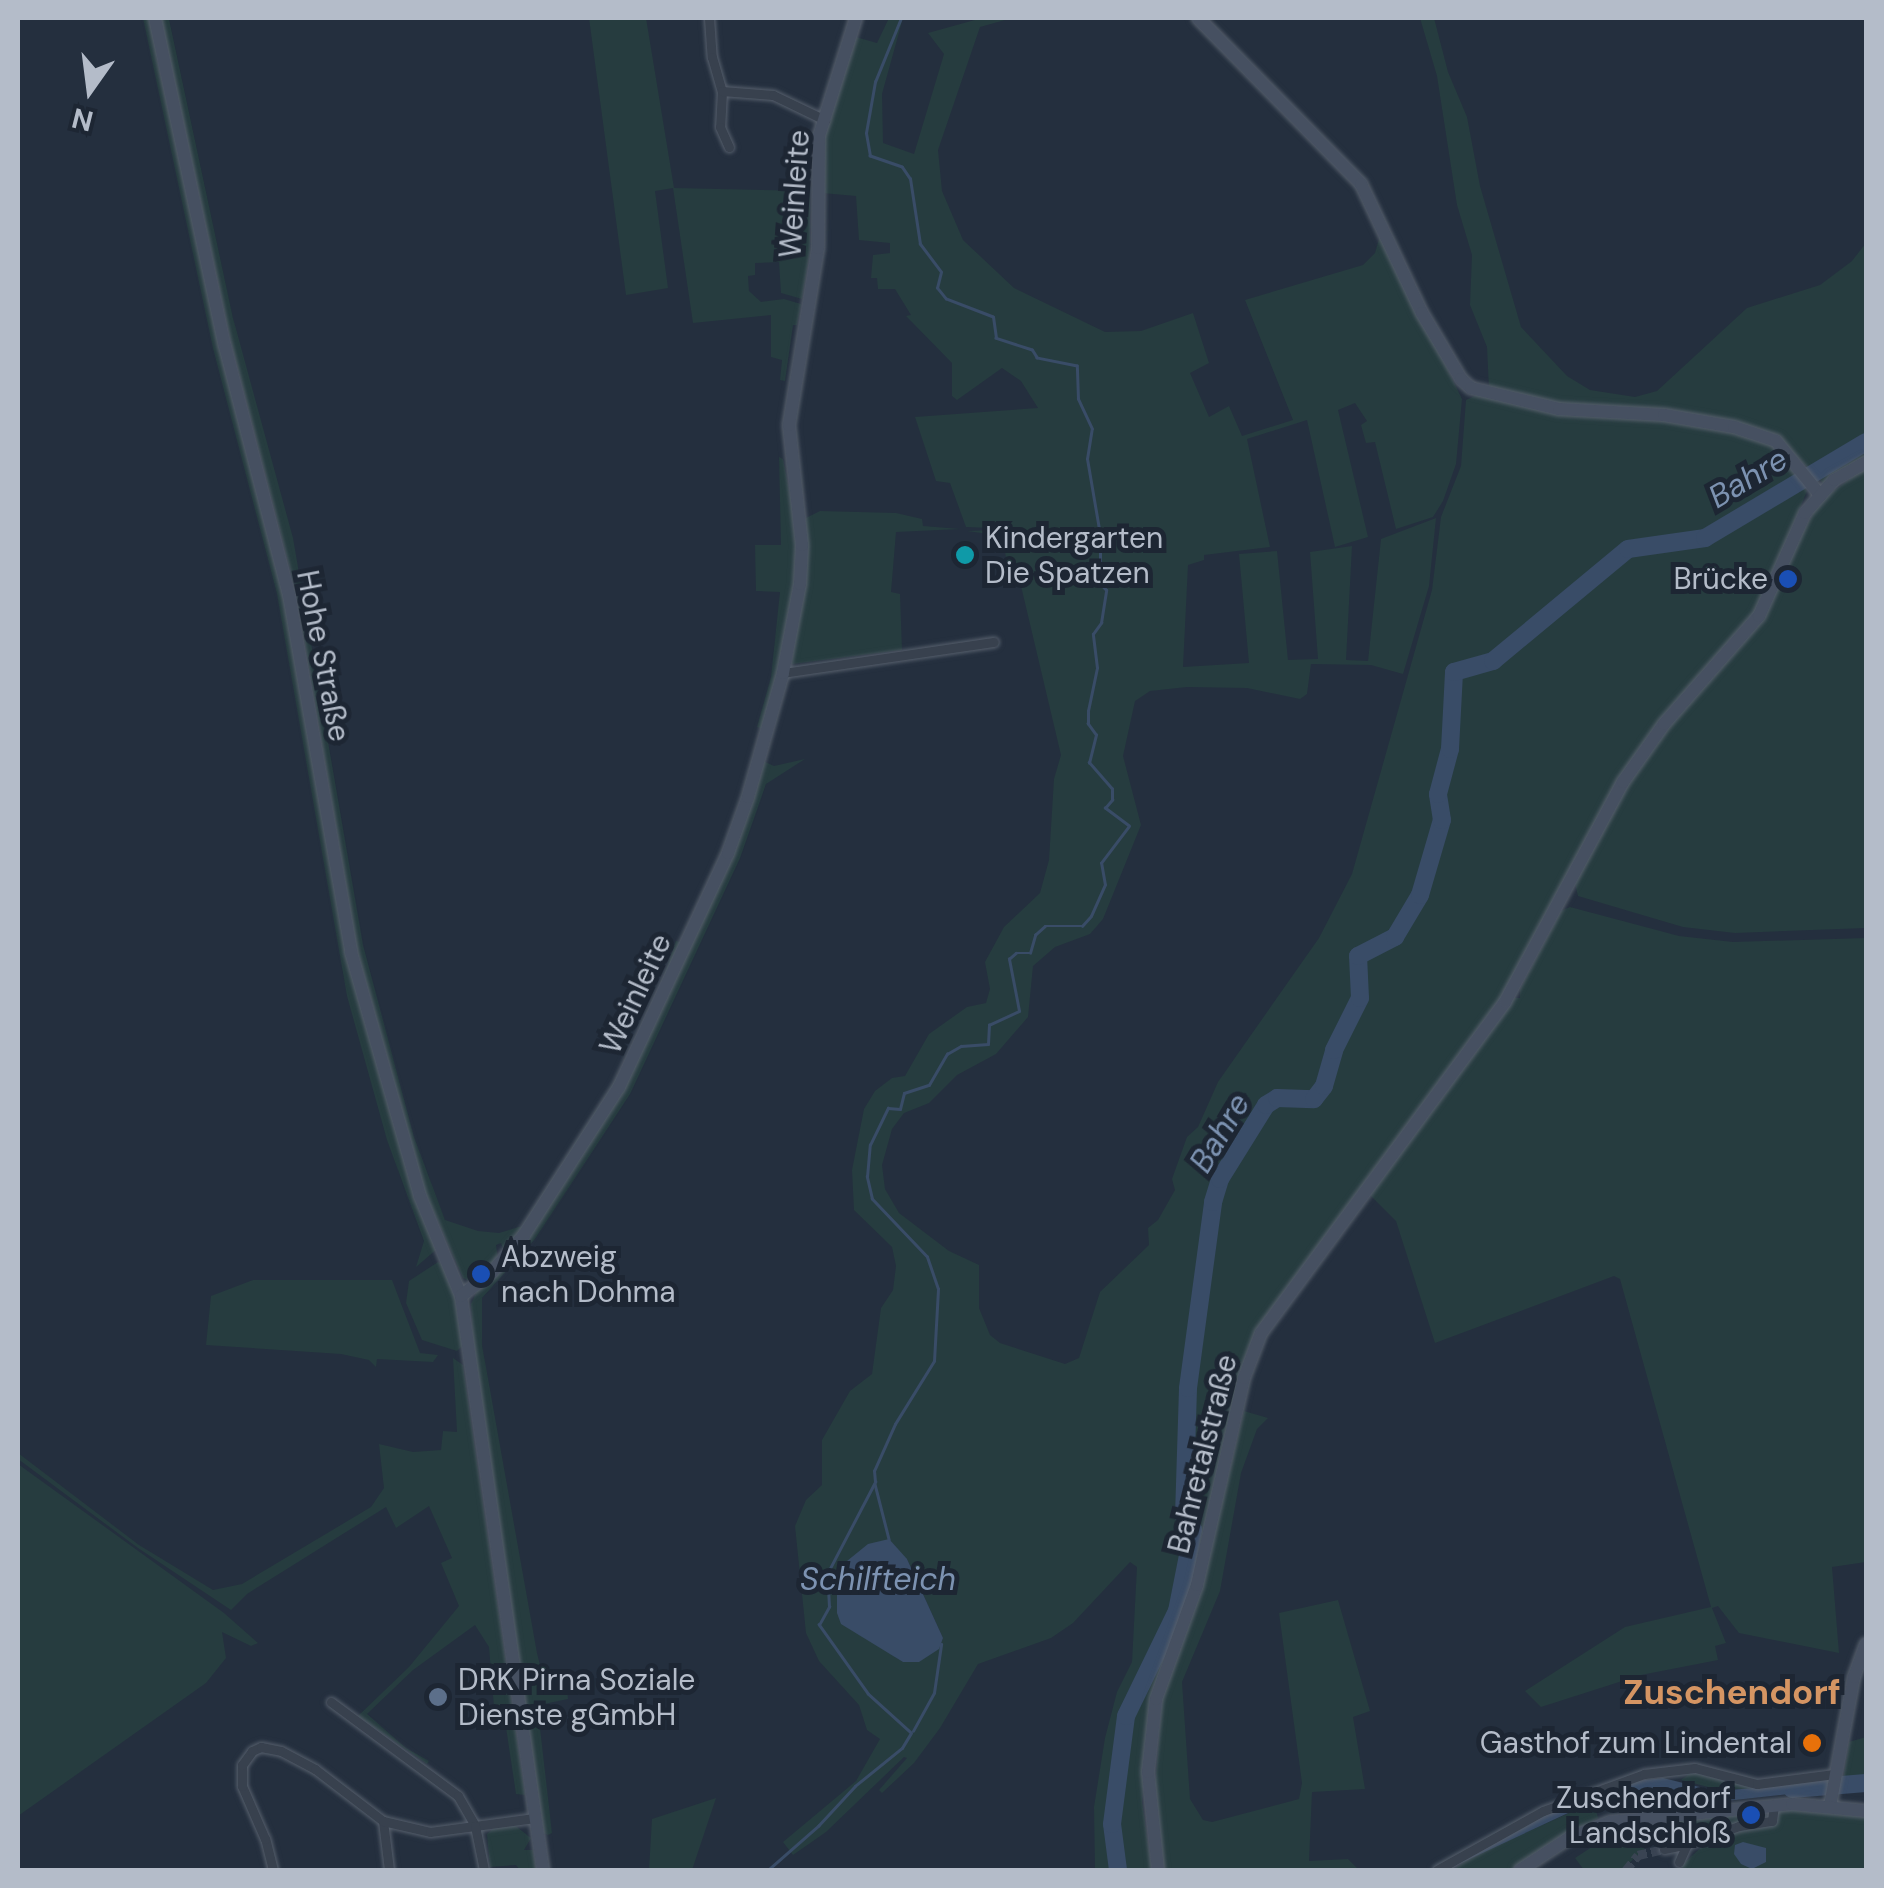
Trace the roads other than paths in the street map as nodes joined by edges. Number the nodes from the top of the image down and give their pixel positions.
1 (155, 18) edge
2 (710, 18) edge
3 (856, 18) edge
4 (1198, 18) edge
5 (722, 91) junction
6 (824, 120) junction
7 (729, 147) dead end
8 (1866, 462) edge
9 (1816, 489) junction
10 (994, 642) dead end
11 (783, 673) junction
12 (462, 1296) junction
13 (1866, 1644) edge
14 (330, 1702) dead end
15 (1834, 1782) junction
16 (1774, 1805) junction
17 (1830, 1806) junction
18 (1866, 1811) edge
19 (534, 1818) junction
20 (383, 1821) junction
21 (475, 1826) junction
22 (1686, 1844) junction
23 (1664, 1849) tunnel mouth
24 (1679, 1862) dead end
25 (273, 1870) edge
26 (389, 1870) edge
27 (484, 1870) edge
28 (543, 1870) edge
29 (1158, 1870) edge
30 (1437, 1870) edge
31 (1520, 1870) edge

1 - 12 street, Hohe Straße
2 - 5 street
3 - 6 street, Weinleite
4 - 9 street
5 - 6 street
5 - 7 street
6 - 11 street, Weinleite
8 - 9 street
9 - 29 street, Bahretalstraße
10 - 11 street
11 - 12 street, Weinleite
12 - 19 street, Hohe Straße
13 - 15 street
14 - 21 street
15 - 17 street
15 - 30 street
16 - 17 street
16 - 22 street
16 - 31 street
17 - 18 street
19 - 21 street
19 - 28 street, Hohe Straße
20 - 21 street
20 - 25 street
20 - 26 street
21 - 27 street
22 - 23 street
22 - 24 street

